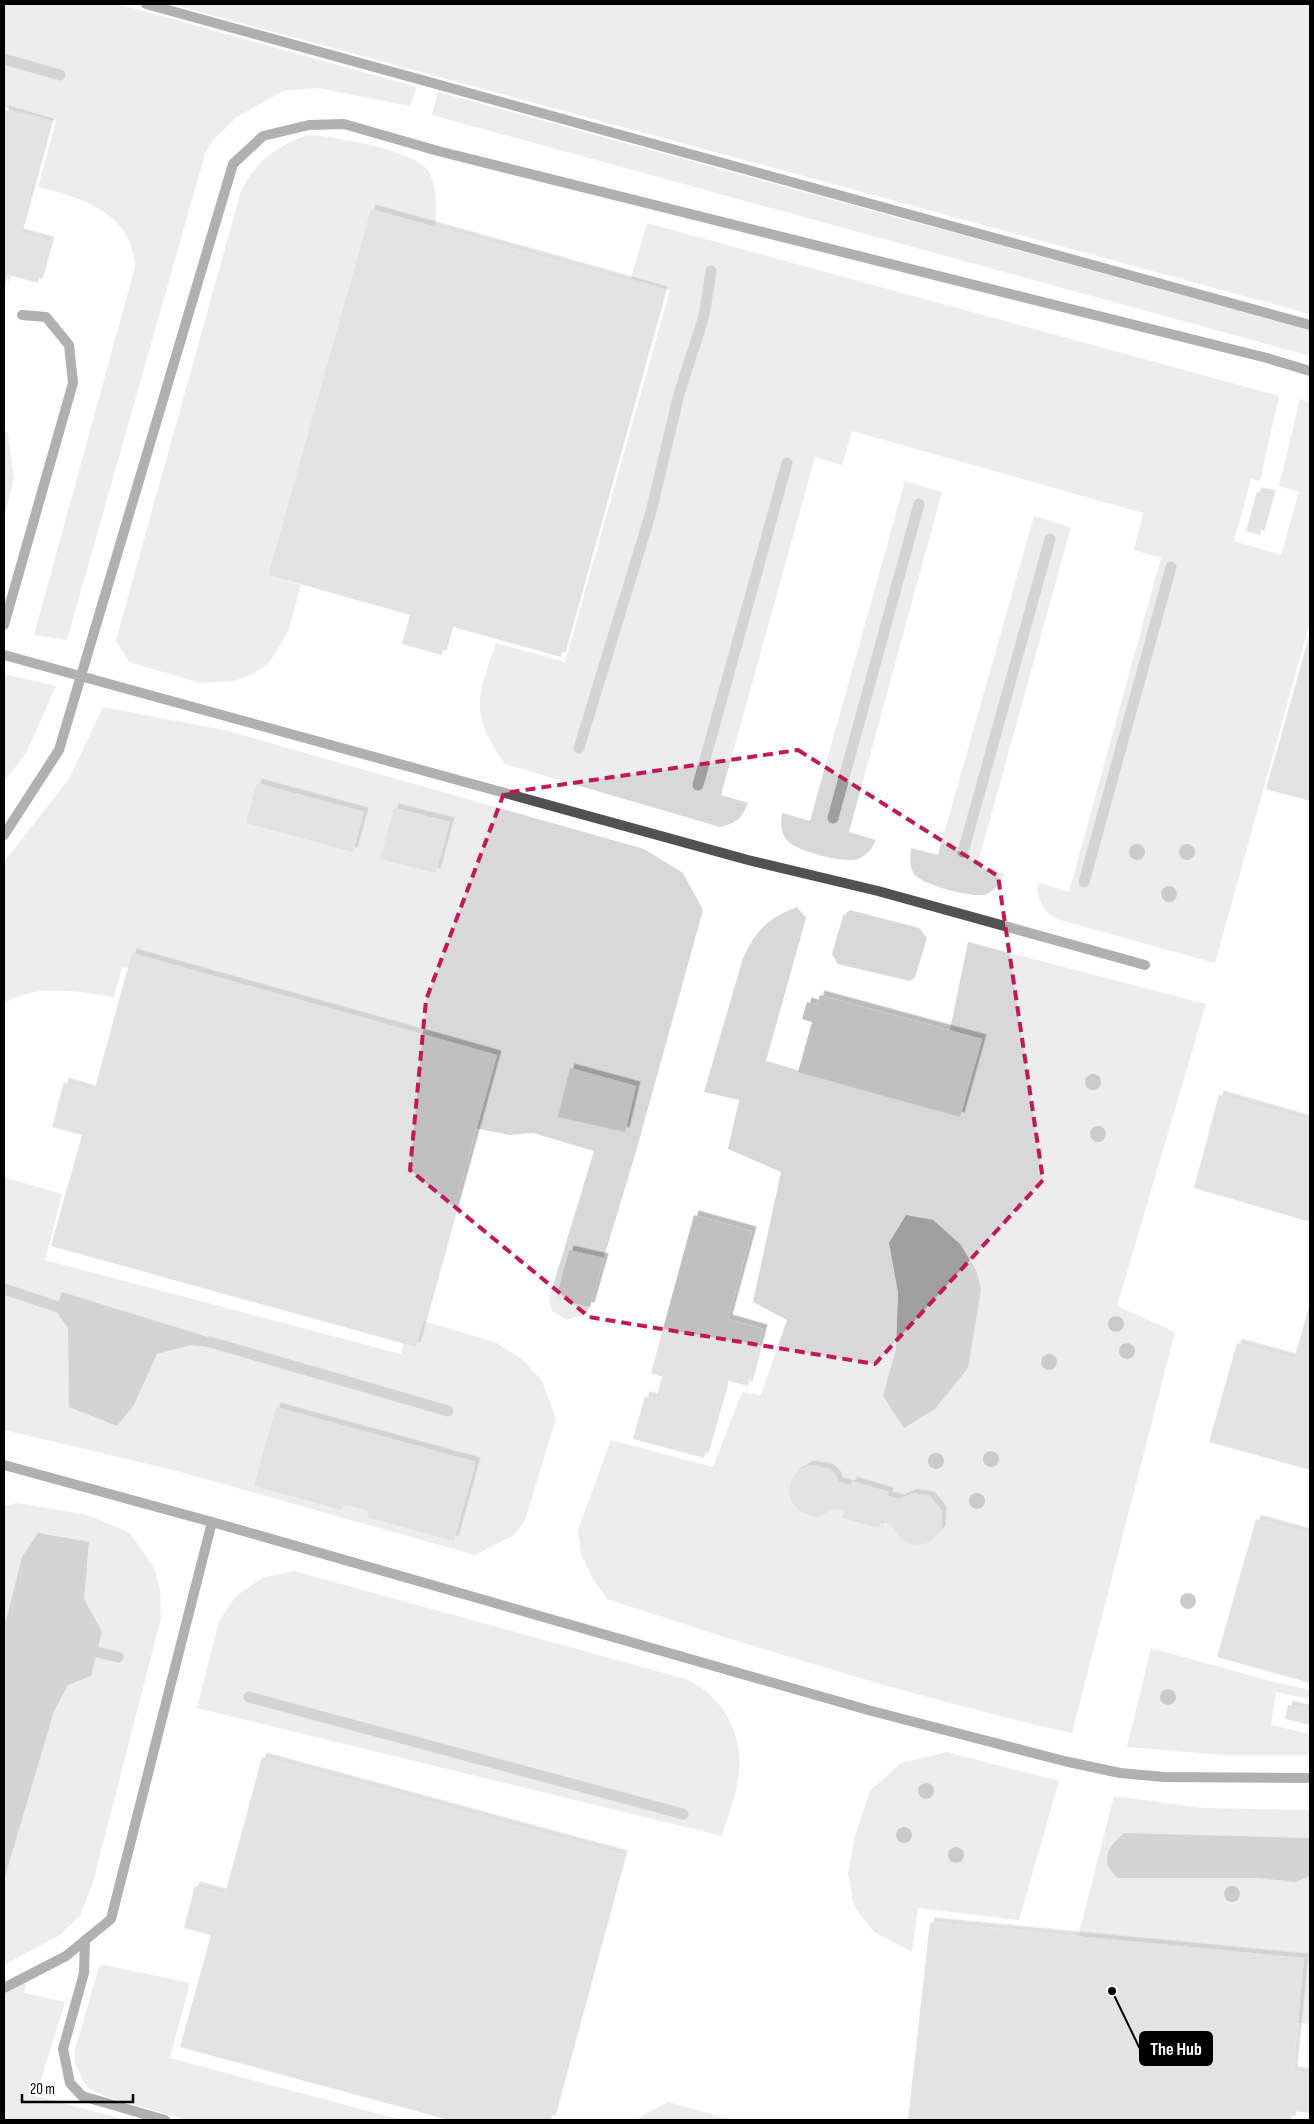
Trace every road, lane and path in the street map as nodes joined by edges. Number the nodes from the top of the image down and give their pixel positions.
1 (146, 4) edge
2 (22, 315) dead end
3 (1310, 325) edge
4 (1310, 371) edge
5 (4, 624) edge
6 (4, 655) edge
7 (80, 676) junction
8 (4, 835) edge
9 (1145, 964) dead end
10 (4, 1465) edge
11 (212, 1522) junction
12 (1310, 1778) edge
13 (85, 1940) junction
14 (4, 1988) edge
15 (165, 2120) edge

1 - 3 lane
2 - 5 lane
4 - 7 lane
6 - 7 lane
7 - 8 lane
7 - 9 lane
10 - 11 lane
11 - 12 lane
11 - 13 lane
13 - 14 lane
13 - 15 lane

